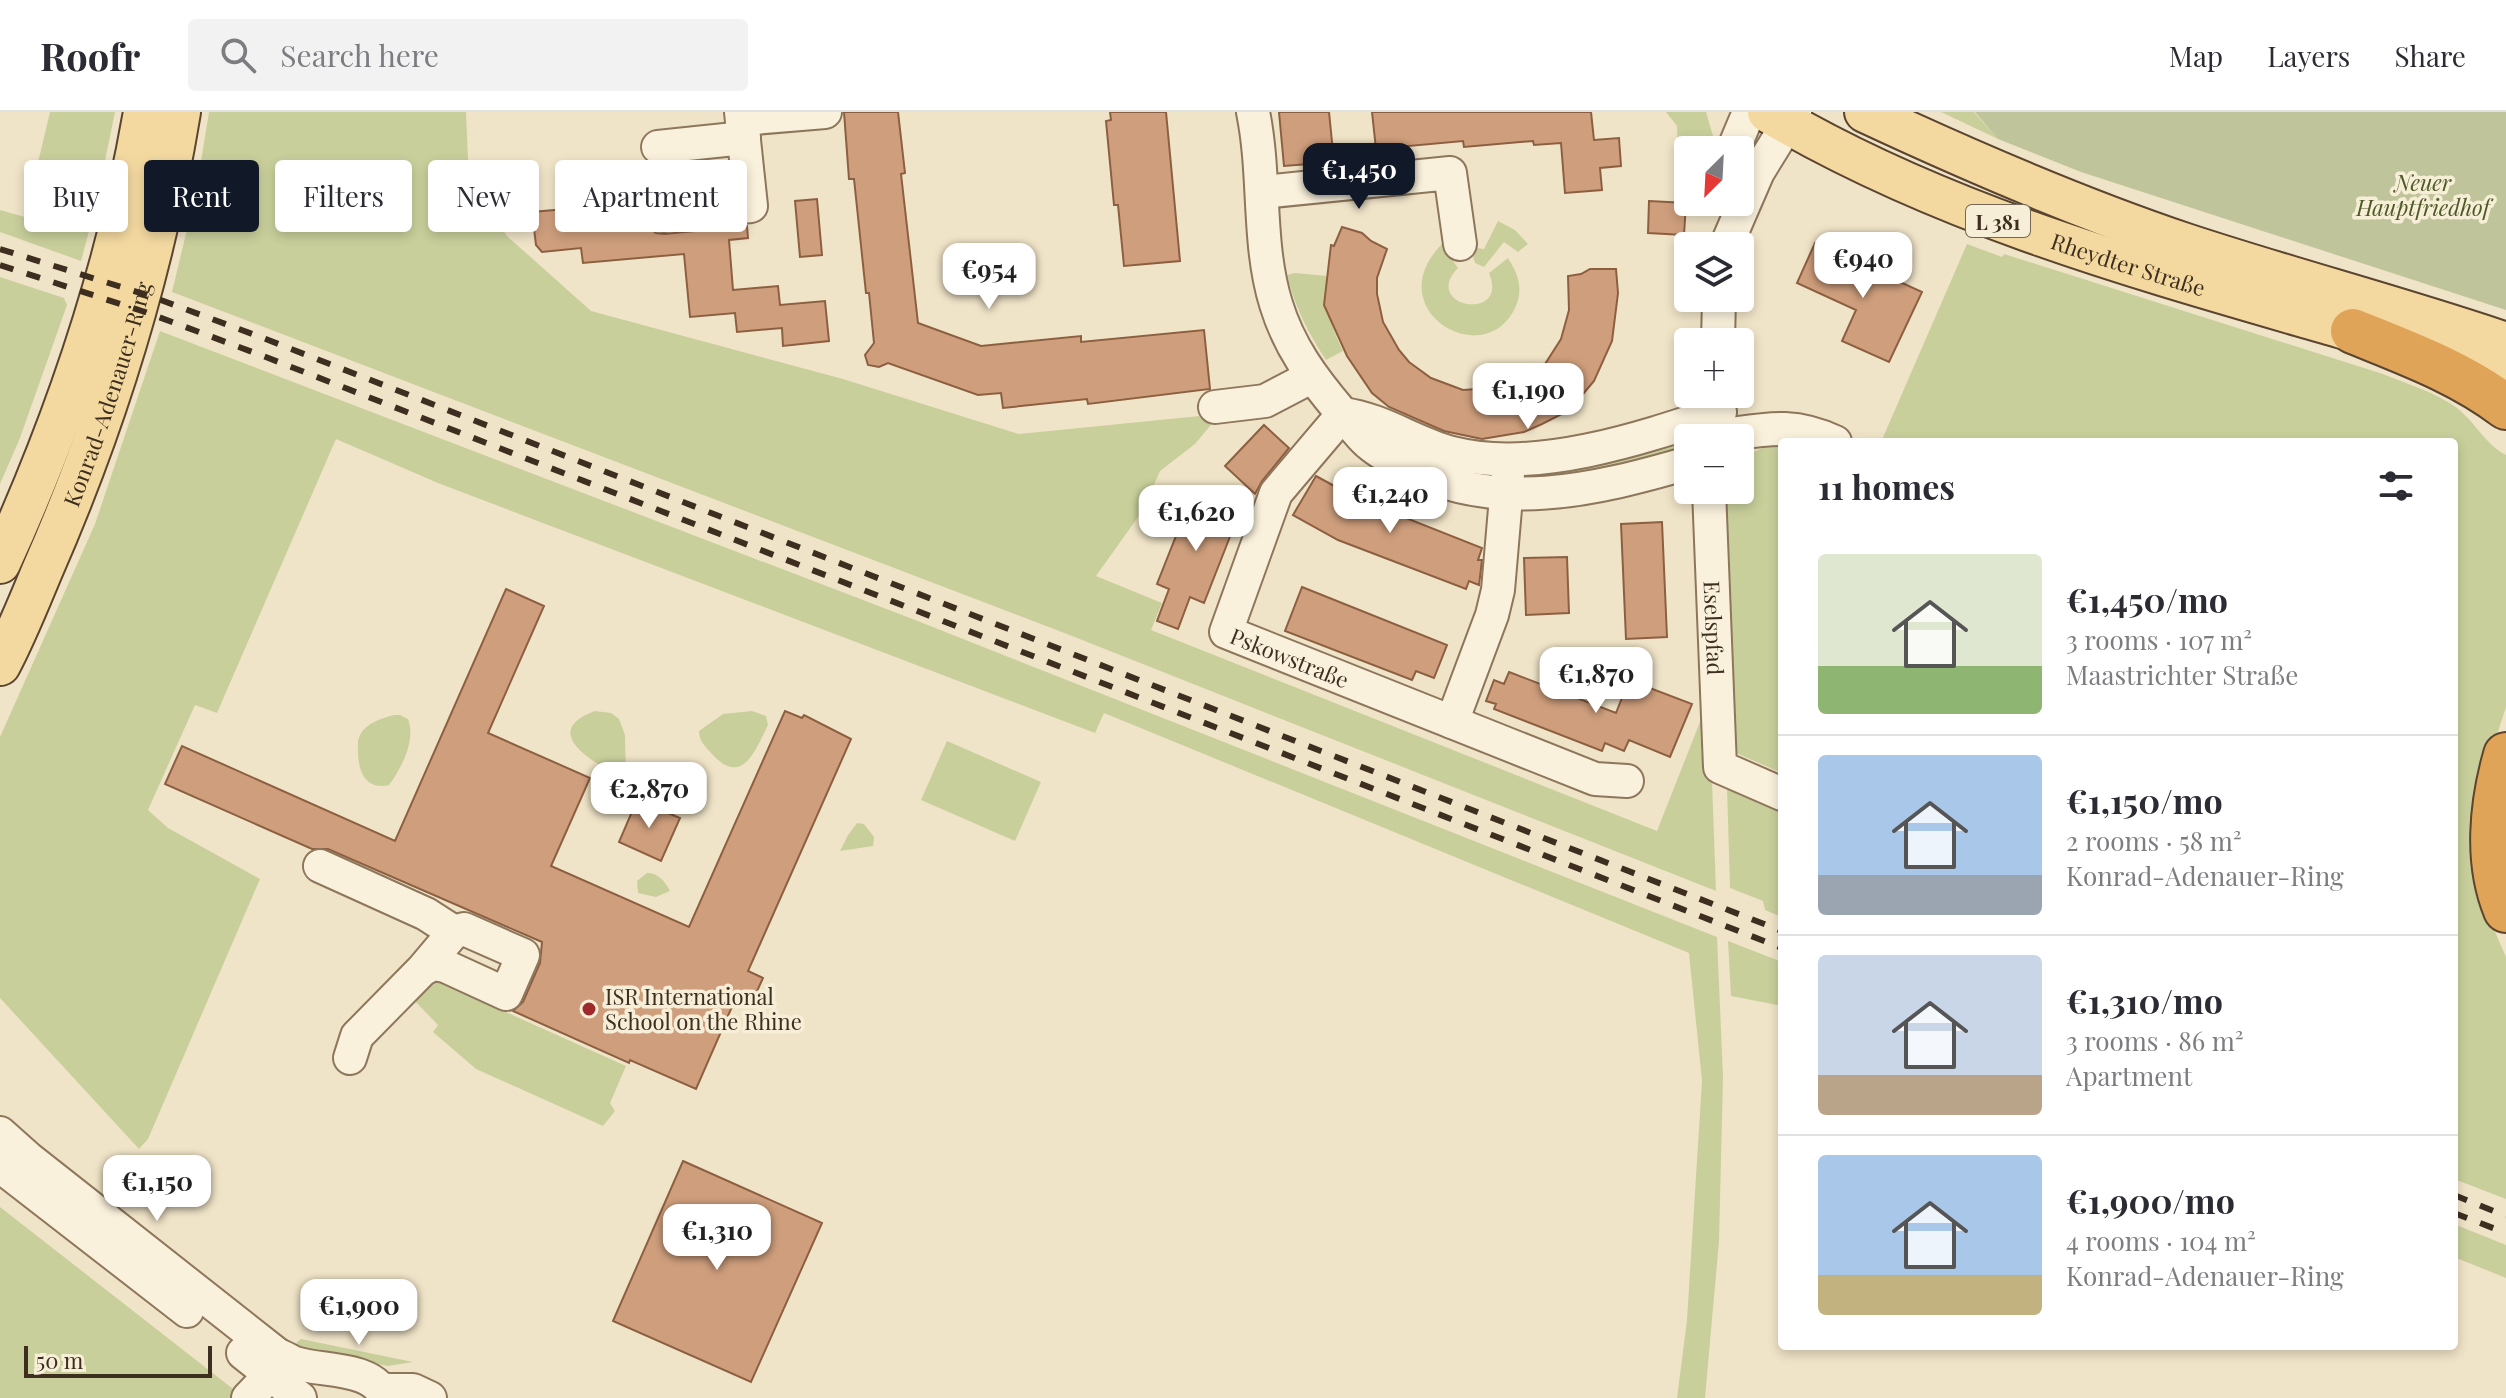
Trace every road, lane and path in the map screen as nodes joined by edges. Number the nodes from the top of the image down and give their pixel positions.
1 (144, 112) edge
2 (180, 112) edge
3 (1253, 112) edge
4 (1749, 112) edge
5 (1865, 112) edge
6 (1895, 112) edge
7 (810, 113) edge
8 (1783, 116) edge
9 (742, 123) edge
10 (1739, 136) edge
11 (658, 147) dead end
12 (1946, 150) junction
13 (746, 160) edge
14 (747, 169) edge
15 (1263, 192) junction
16 (747, 206) edge
17 (1730, 232) edge
18 (1460, 244) dead end
19 (2353, 331) junction
20 (2506, 343) edge
21 (2506, 375) edge
22 (1311, 377) junction
23 (1215, 407) dead end
24 (2506, 407) edge
25 (1343, 414) junction
26 (1718, 420) edge
27 (1826, 438) edge
28 (1508, 460) junction
29 (1674, 466) edge
30 (1507, 494) junction
31 (1710, 504) edge
32 (0, 563) edge
33 (0, 665) edge
34 (1452, 722) junction
35 (2506, 755) edge
36 (1627, 781) dead end
37 (1778, 792) edge
38 (320, 866) dead end
39 (2506, 910) edge
40 (454, 932) junction
41 (422, 970) junction
42 (350, 1058) dead end
43 (0, 1133) edge
44 (13, 1166) edge
45 (274, 1364) junction
46 (384, 1394) edge
47 (248, 1398) edge
48 (300, 1398) edge
49 (430, 1398) edge

1 - 32 main road, Konrad-Adenauer-Ring
2 - 33 main road, Konrad-Adenauer-Ring
3 - 15 street
4 - 10 street
5 - 12 main road, Rheydter Straße / L 381
6 - 12 street
7 - 9 street
8 - 17 street
8 - 19 main road, Rheydter Straße / L 381
9 - 11 street
9 - 13 street
12 - 20 main road, Rheydter Straße / L 381
14 - 16 street
15 - 18 street
15 - 22 street
19 - 21 main road, Rheydter Straße / L 381
19 - 24 highway
22 - 23 street
22 - 25 street
25 - 28 street
25 - 30 street
25 - 34 street, Pskowstraße
26 - 27 street
26 - 28 street
28 - 30 street
29 - 30 street
30 - 34 street
31 - 37 street, Eselspfad
34 - 36 street, Pskowstraße
35 - 39 highway
38 - 40 street
40 - 41 street
40 - 41 street
41 - 42 street
43 - 44 street
44 - 45 street
45 - 46 street
45 - 47 street
45 - 48 street
46 - 49 street

